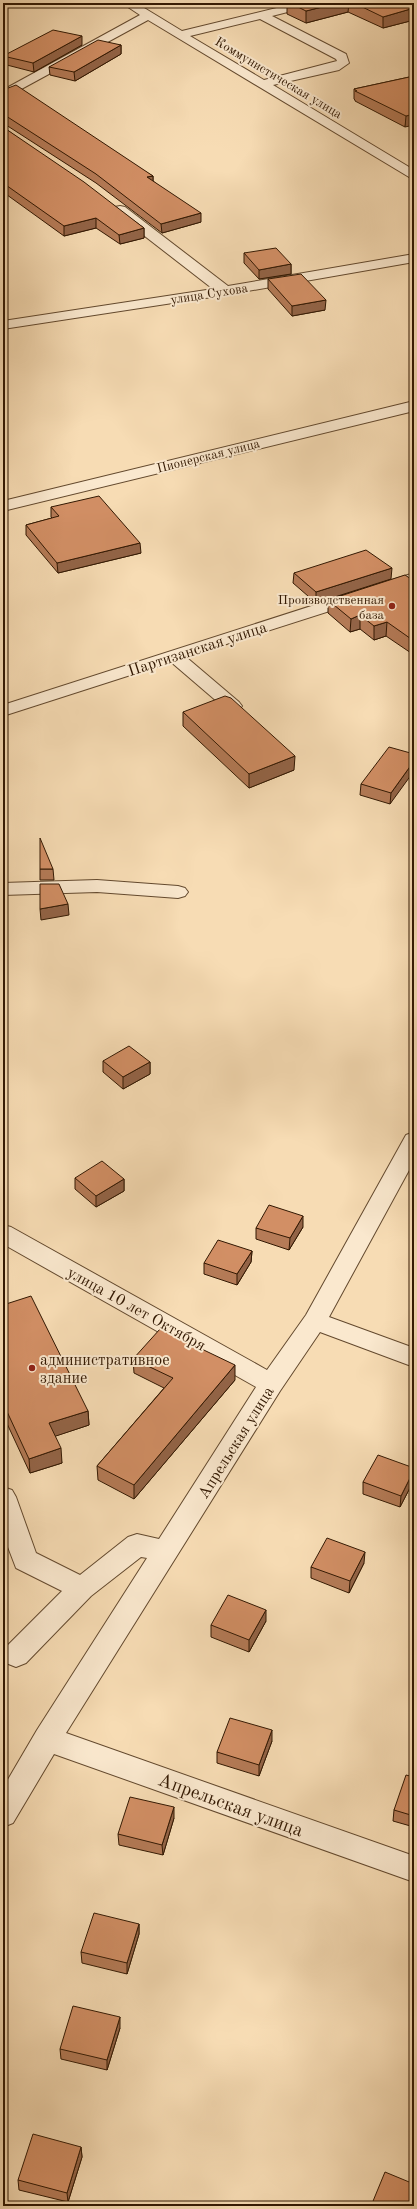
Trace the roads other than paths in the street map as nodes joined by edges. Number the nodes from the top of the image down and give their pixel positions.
1 (128, 3) edge
2 (311, 3) edge
3 (148, 15) junction
4 (261, 15) junction
5 (179, 35) junction
6 (262, 84) junction
7 (3, 95) edge
8 (414, 176) edge
9 (108, 202) edge
10 (414, 258) edge
11 (225, 291) junction
12 (7, 321) edge
13 (414, 406) edge
14 (3, 506) edge
15 (414, 578) edge
16 (174, 656) junction
17 (233, 706) edge
18 (3, 711) edge
19 (3, 889) edge
20 (178, 892) dead end
21 (414, 1140) edge
22 (3, 1233) edge
23 (315, 1321) junction
24 (414, 1358) edge
25 (271, 1384) junction
26 (3, 1497) edge
27 (166, 1551) junction
28 (82, 1588) junction
29 (16, 1655) dead end
30 (48, 1739) junction
31 (3, 1814) edge
32 (414, 1869) edge

1 - 3 street, Коммунистическая улица
2 - 4 street
3 - 5 street, Коммунистическая улица
3 - 7 street
4 - 5 street
4 - 6 street
5 - 6 street, Коммунистическая улица
6 - 8 street, Коммунистическая улица
9 - 11 street
10 - 11 street, улица Сухова
11 - 12 street, улица Сухова
13 - 14 street, Пионерская улица
15 - 16 street, Партизанская улица
16 - 17 street
16 - 18 street, Партизанская улица
19 - 20 street
21 - 23 street, Апрельская улица
22 - 25 street, улица 10 лет Октября
23 - 24 street
23 - 25 street, Апрельская улица
25 - 27 street, Апрельская улица
26 - 28 street
27 - 28 street
27 - 30 street, Апрельская улица
28 - 29 street
30 - 31 street, Апрельская улица
30 - 32 street, Апрельская улица

